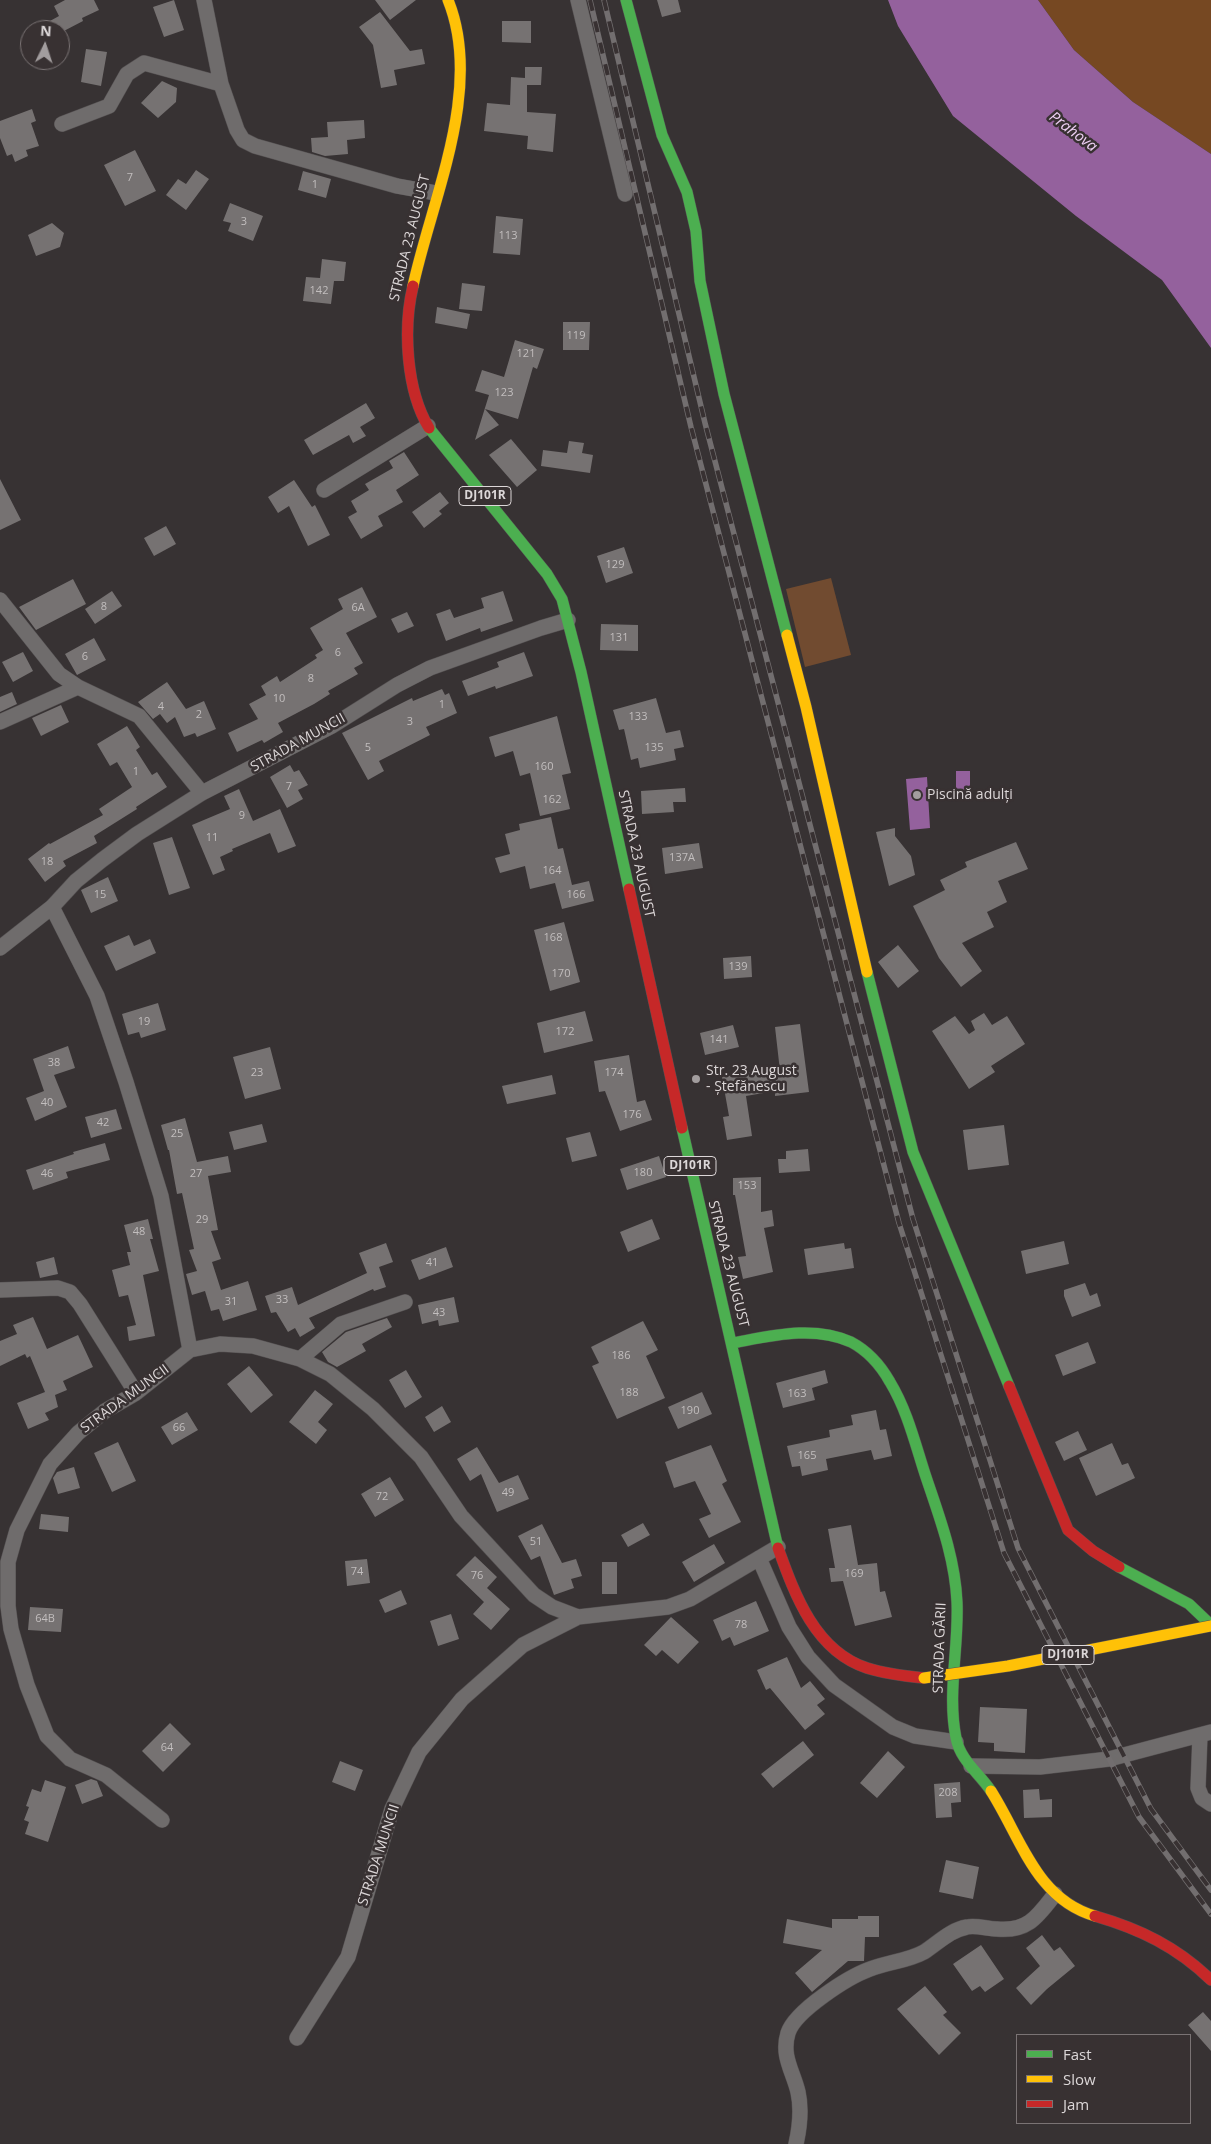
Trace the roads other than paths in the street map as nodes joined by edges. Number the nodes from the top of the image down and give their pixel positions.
1 (204, 0) edge
2 (448, 0) edge
3 (578, 0) edge
4 (626, 0) edge
5 (222, 84) junction
6 (62, 124) dead end
7 (436, 193) junction
8 (626, 194) dead end
9 (428, 426) junction
10 (324, 490) dead end
11 (0, 600) edge
12 (568, 620) junction
13 (78, 687) junction
14 (0, 722) edge
15 (202, 793) junction
16 (52, 907) junction
17 (0, 948) edge
18 (0, 1290) edge
19 (405, 1302) dead end
20 (732, 1343) junction
21 (190, 1350) junction
22 (300, 1359) junction
23 (136, 1393) junction
24 (778, 1547) junction
25 (759, 1558) junction
26 (578, 1617) junction
27 (1211, 1625) edge
28 (1205, 1734) edge
29 (956, 1742) junction
30 (971, 1766) junction
31 (1211, 1804) edge
32 (162, 1820) dead end
33 (1055, 1894) junction
34 (1211, 1980) edge
35 (297, 2038) dead end
36 (796, 2144) edge

1 - 5 street
2 - 7 street, STRADA 23 AUGUST / DJ101R
3 - 8 street
4 - 27 street
5 - 6 street
5 - 7 street
7 - 9 street, STRADA 23 AUGUST / DJ101R
9 - 10 street
9 - 12 street, STRADA 23 AUGUST / DJ101R
11 - 13 street
12 - 15 street, STRADA MUNCII
12 - 20 street, STRADA 23 AUGUST / DJ101R
13 - 14 street
13 - 15 street
15 - 16 street, STRADA MUNCII
16 - 17 street, STRADA MUNCII
16 - 21 street
18 - 23 street
19 - 22 street
20 - 24 street, STRADA 23 AUGUST / DJ101R
20 - 29 street, STRADA GĂRII
21 - 22 street, STRADA MUNCII
21 - 23 street, STRADA MUNCII
22 - 26 street, STRADA MUNCII
23 - 32 street, STRADA MUNCII
24 - 25 street, STRADA MUNCII
24 - 27 street, STRADA 23 AUGUST / DJ101R, bridge
25 - 26 street, STRADA MUNCII
25 - 29 street
26 - 35 street, STRADA MUNCII
28 - 30 street
28 - 31 street
29 - 30 street, STRADA GĂRII
30 - 33 street, STRADA GĂRII
33 - 34 street, STRADA GĂRII
33 - 36 street

